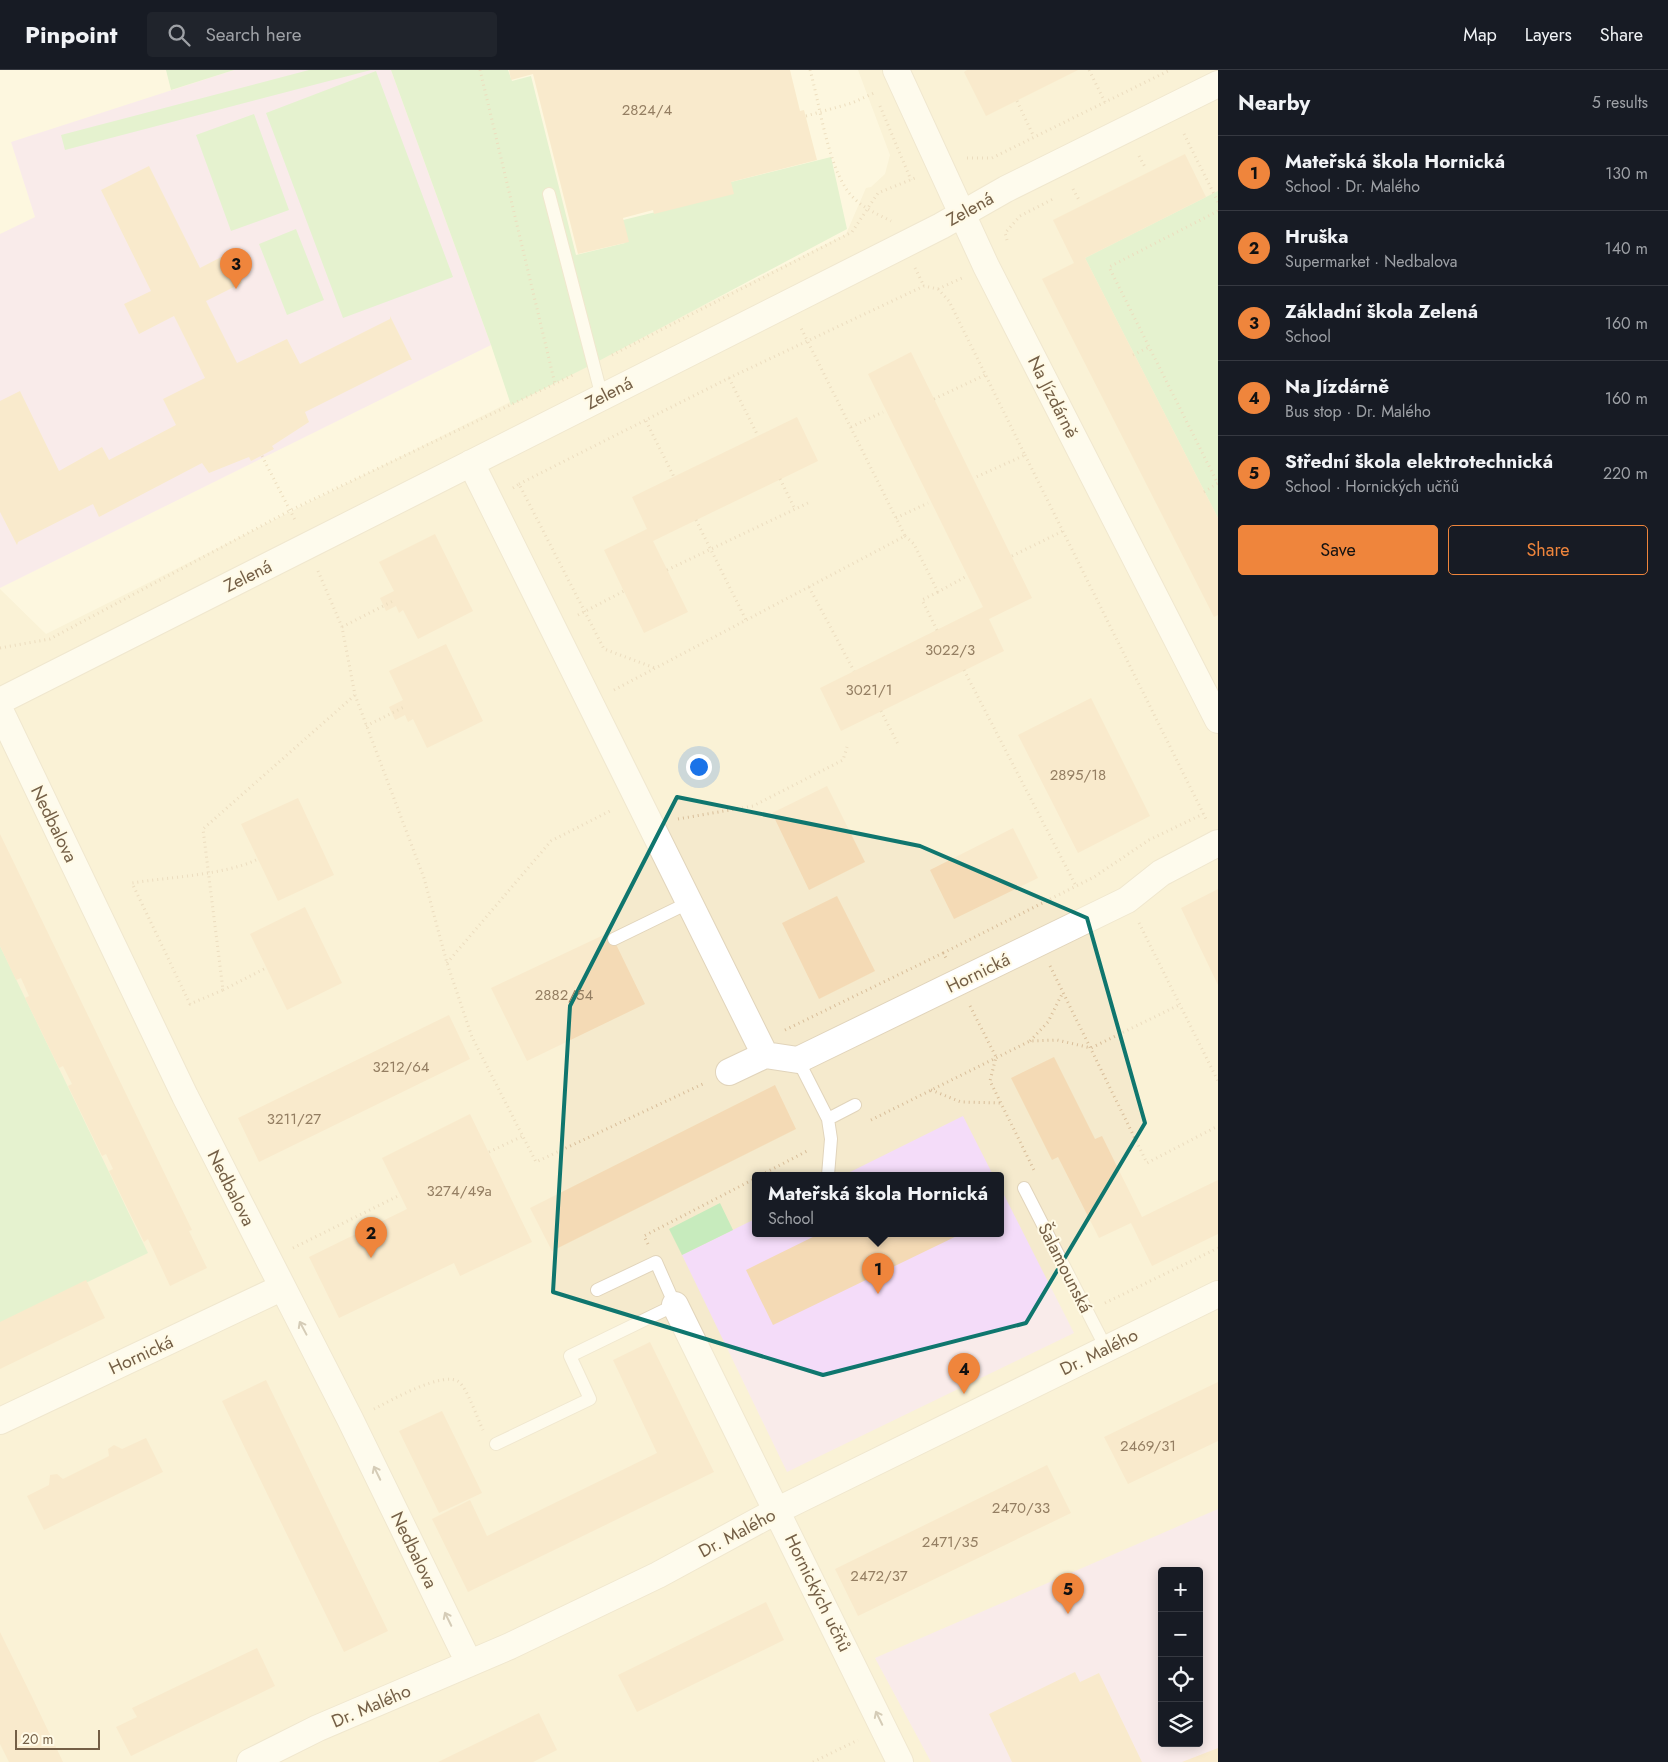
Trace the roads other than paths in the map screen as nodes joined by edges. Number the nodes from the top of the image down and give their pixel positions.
1 (896, 70) edge
2 (1218, 84) edge
3 (549, 194) dead end
4 (961, 215) junction
5 (602, 397) junction
6 (471, 463) junction
7 (1212, 694) edge
8 (0, 702) edge
9 (0, 710) edge
10 (1218, 720) edge
11 (1218, 843) edge
12 (690, 902) junction
13 (614, 939) dead end
14 (762, 1049) junction
15 (798, 1060) junction
16 (729, 1072) road end
17 (855, 1105) dead end
18 (828, 1119) junction
19 (828, 1172) edge
20 (1024, 1188) dead end
21 (282, 1288) junction
22 (597, 1290) dead end
23 (1218, 1294) edge
24 (676, 1305) junction
25 (1106, 1348) junction
26 (0, 1421) edge
27 (496, 1444) road end
28 (778, 1510) junction
29 (469, 1663) junction
30 (250, 1762) edge
31 (900, 1762) edge

1 - 4 street, Na Jízdárně
2 - 4 street, Zelená
3 - 5 lane
4 - 5 street, Zelená
4 - 7 street, Na Jízdárně
5 - 6 street, Zelená
6 - 8 street, Zelená
6 - 12 street
7 - 10 street, Na Jízdárně
9 - 21 street, Nedbalova
11 - 15 street, Hornická
12 - 13 lane
12 - 14 street
14 - 15 street
14 - 16 street
15 - 18 lane
17 - 18 lane
18 - 19 lane
20 - 25 lane, Šalamounská
21 - 26 street, Hornická
29 -> 21 street, Nedbalova
22 - 24 lane, Hornických učňů
23 - 25 street, Dr. Malého
24 - 27 lane
24 - 28 street, Hornických učňů
25 - 28 street, Dr. Malého
28 - 29 street, Dr. Malého
31 -> 28 street, Hornických učňů
29 - 30 street, Dr. Malého

